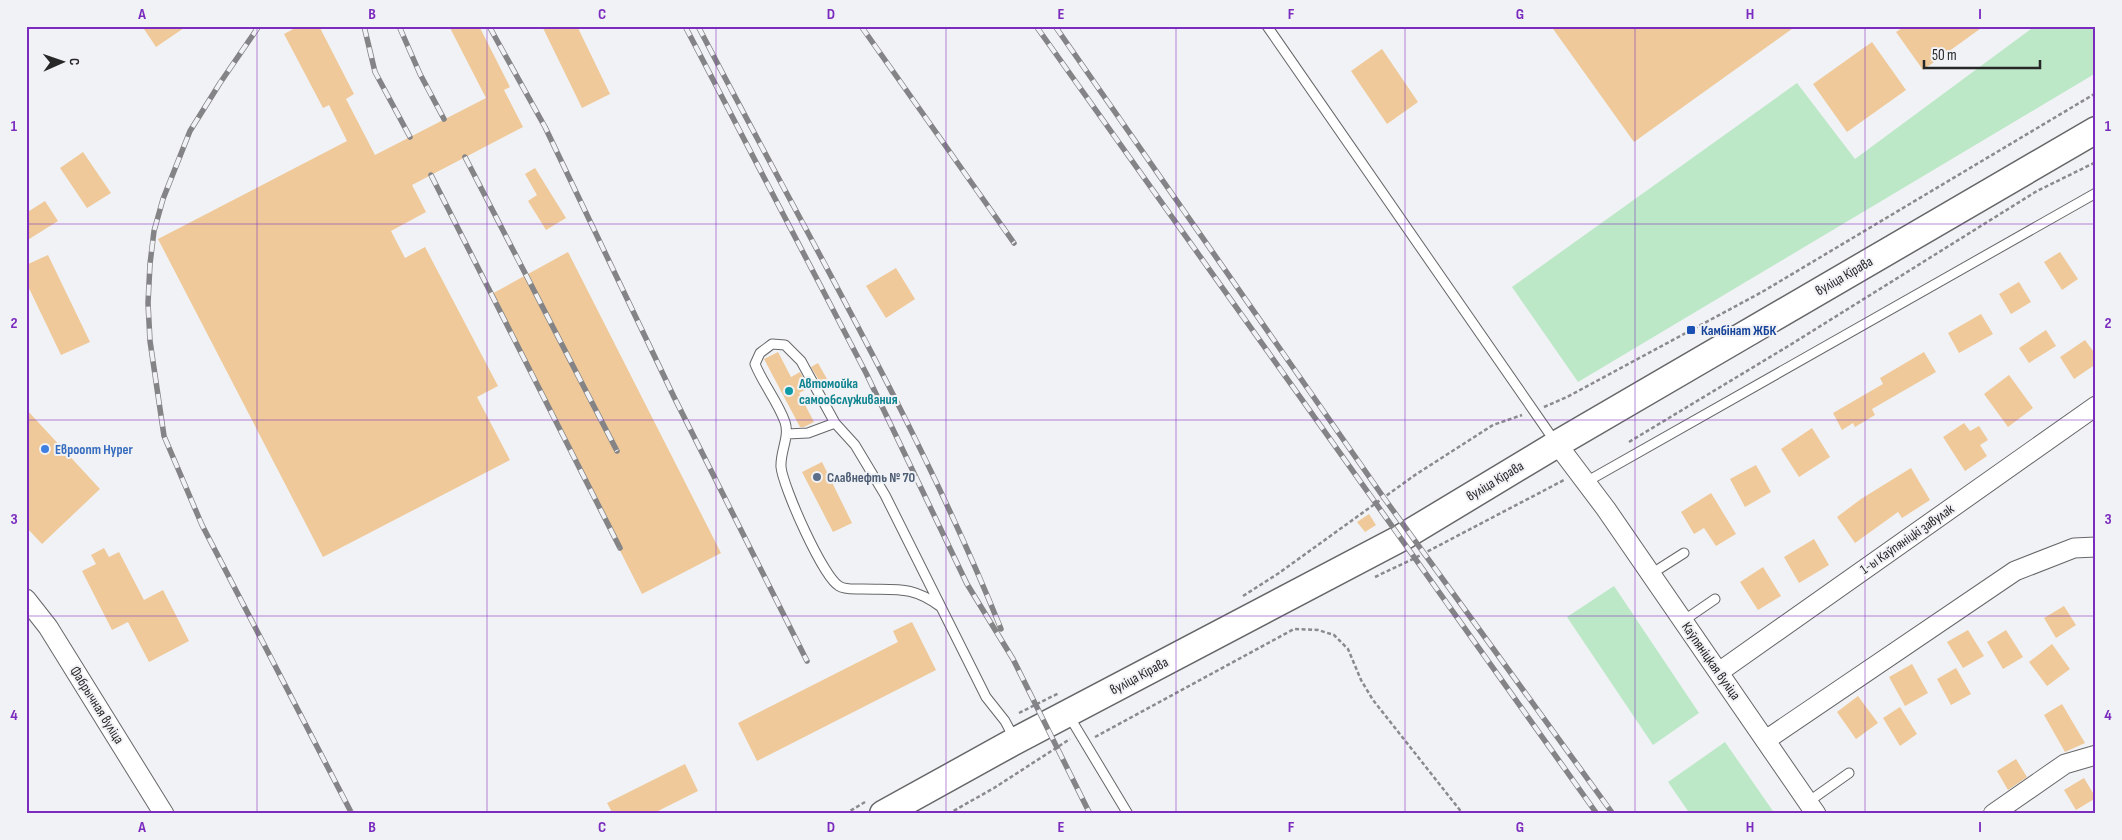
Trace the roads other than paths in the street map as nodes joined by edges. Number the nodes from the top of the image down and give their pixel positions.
1 (1267, 26) edge
2 (2096, 130) edge
3 (2096, 192) edge
4 (2096, 406) edge
5 (835, 423) junction
6 (787, 434) junction
7 (1557, 444) junction
8 (1582, 477) junction
9 (2096, 547) edge
10 (1684, 553) dead end
11 (1651, 574) junction
12 (26, 599) edge
13 (1715, 599) dead end
14 (941, 607) junction
15 (1684, 621) junction
16 (1719, 672) junction
17 (1069, 713) junction
18 (1010, 731) junction
19 (1766, 740) junction
20 (2096, 755) edge
21 (1848, 773) dead end
22 (875, 807) edge
23 (1812, 808) edge
24 (164, 814) edge
25 (1128, 814) edge
26 (1993, 814) edge

1 - 7 lane
2 - 7 main road, вуліца Кірава
3 - 8 lane
4 - 16 street, 1-ы Каўпяніцкі завулак
5 - 6 lane
5 - 6 lane
5 - 14 lane
6 - 14 lane
7 - 8 street, Каўпяніцкая вуліца
7 - 17 main road, вуліца Кірава
8 - 11 street, Каўпяніцкая вуліца
9 - 19 street
10 - 11 lane
11 - 15 street, Каўпяніцкая вуліца
12 - 24 street, Фабрычная вуліца
13 - 15 lane
14 - 18 lane
15 - 16 street, Каўпяніцкая вуліца
16 - 19 street, Каўпяніцкая вуліца
17 - 18 main road, вуліца Кірава
17 - 25 lane
18 - 22 main road, вуліца Кірава
19 - 23 street, Каўпяніцкая вуліца
20 - 26 street
21 - 23 lane

